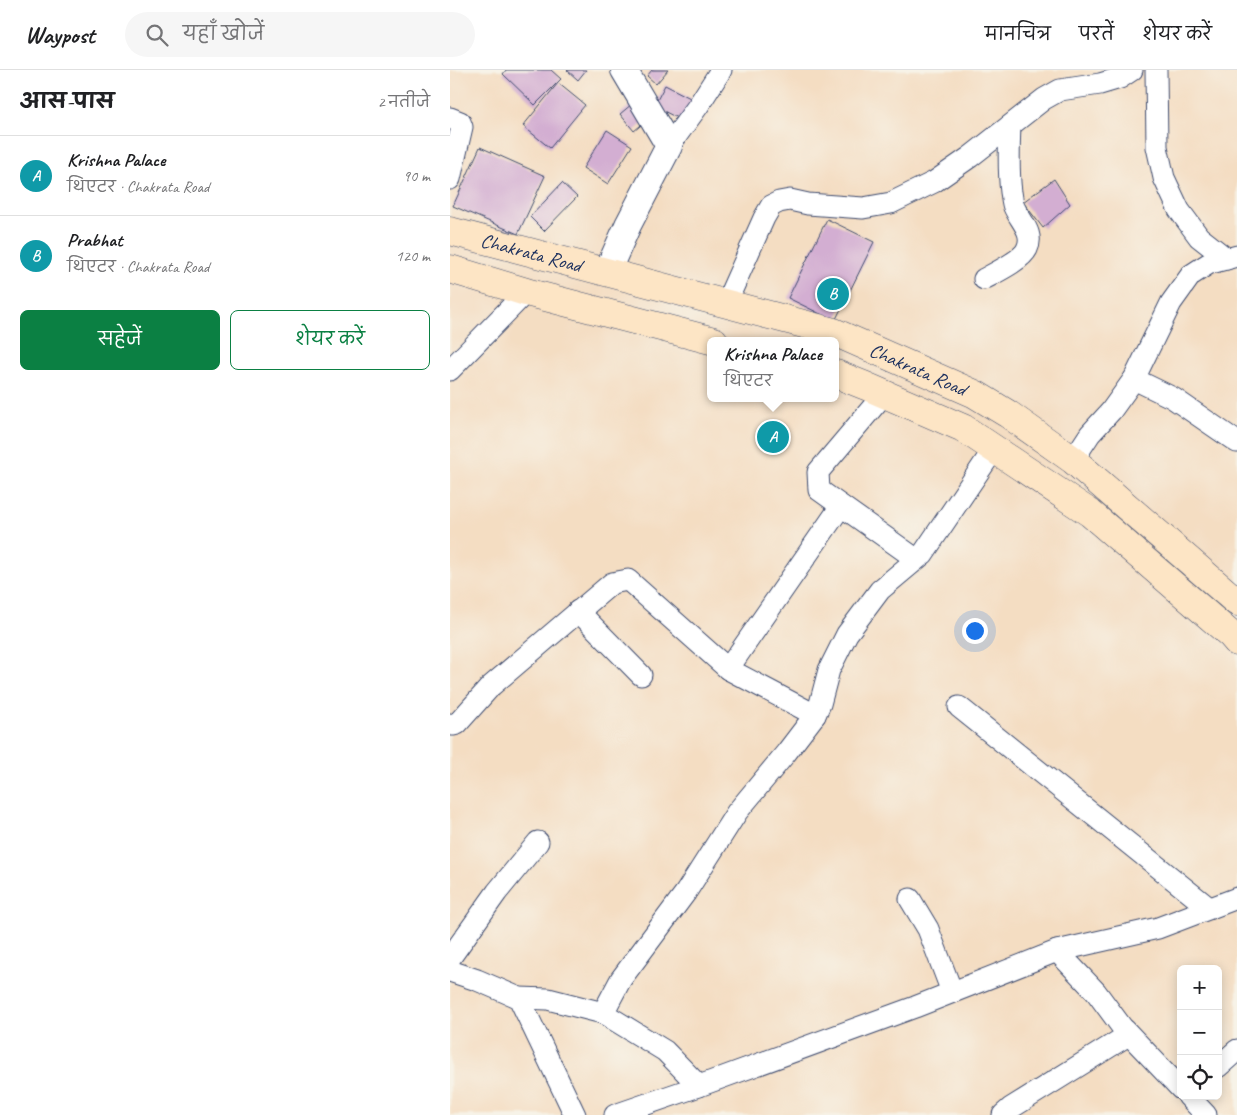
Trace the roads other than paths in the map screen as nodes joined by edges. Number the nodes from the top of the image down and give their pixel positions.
1 (624, 70) edge
2 (721, 70) edge
3 (1132, 70) edge
4 (1156, 70) edge
5 (450, 118) edge
6 (1010, 126) junction
7 (669, 146) junction
8 (450, 179) edge
9 (450, 231) edge
10 (1232, 257) edge
11 (450, 269) edge
12 (606, 272) junction
13 (984, 280) dead end
14 (526, 292) junction
15 (726, 303) junction
16 (832, 337) edge
17 (707, 339) edge
18 (839, 340) edge
19 (450, 370) edge
20 (839, 375) edge
21 (1134, 379) junction
22 (884, 394) junction
23 (1237, 442) edge
24 (994, 449) junction
25 (1073, 460) junction
26 (841, 506) junction
27 (916, 559) junction
28 (1237, 602) edge
29 (578, 611) junction
30 (1237, 642) edge
31 (728, 669) junction
32 (641, 675) dead end
33 (959, 707) dead end
34 (815, 715) junction
35 (450, 724) edge
36 (538, 842) dead end
37 (1237, 898) edge
38 (910, 899) dead end
39 (1209, 908) junction
40 (1057, 950) junction
41 (450, 958) edge
42 (450, 971) edge
43 (952, 992) junction
44 (518, 998) junction
45 (603, 1013) junction
46 (1125, 1030) junction
47 (1237, 1050) edge
48 (1222, 1063) edge
49 (1177, 1085) edge
50 (699, 1086) junction
51 (1192, 1100) edge
52 (575, 1115) edge
53 (615, 1115) edge
54 (1003, 1115) edge
55 (1206, 1115) edge

1 - 7 street
2 - 7 street
3 - 6 street
4 - 10 street
5 - 8 street
6 - 13 street
6 - 15 street
7 - 12 street
9 - 12 main road, Chakrata Road
10 - 21 street
11 - 14 main road, Chakrata Road
12 - 15 main road, Chakrata Road
14 - 17 main road, Chakrata Road
14 - 19 street
15 - 16 main road, Chakrata Road
18 - 25 main road, Chakrata Road
20 - 22 main road, Chakrata Road
21 - 23 street
21 - 25 street
22 - 24 main road, Chakrata Road
22 - 26 street
24 - 27 street
24 - 30 main road, Chakrata Road
25 - 28 main road, Chakrata Road
26 - 27 street
26 - 31 street
27 - 34 street
29 - 31 street
29 - 32 street
29 - 35 street
31 - 34 street
33 - 39 street
34 - 45 street
36 - 41 street
37 - 39 street
38 - 43 street
39 - 40 street
40 - 43 street
40 - 46 street
42 - 44 street
43 - 50 street
44 - 45 street
44 - 52 street
45 - 50 street
46 - 49 street
46 - 54 street
47 - 48 street
50 - 53 street
51 - 55 street

